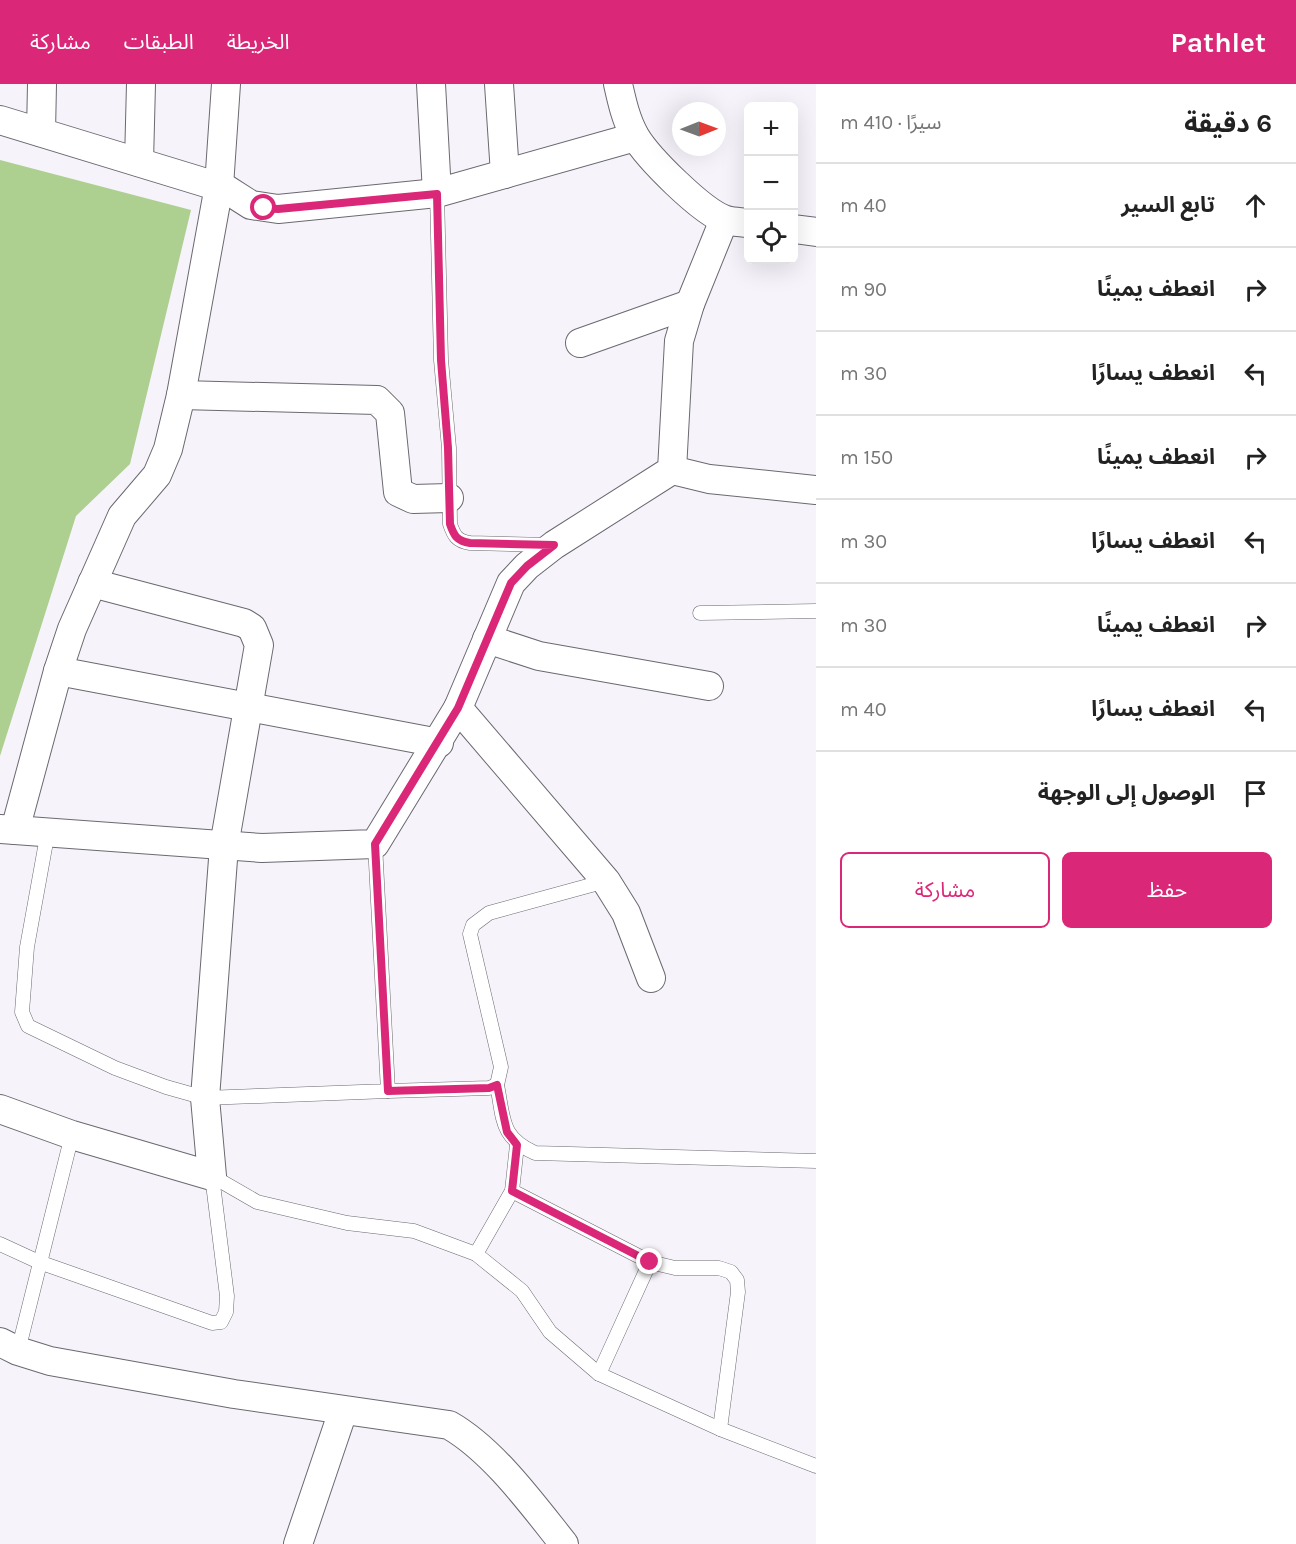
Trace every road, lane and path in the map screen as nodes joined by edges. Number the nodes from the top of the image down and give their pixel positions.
1 (42, 84) edge
2 (141, 84) edge
3 (226, 84) edge
4 (431, 84) edge
5 (499, 84) edge
6 (618, 84) edge
7 (0, 120) edge
8 (41, 132) junction
9 (635, 137) junction
10 (139, 162) junction
11 (505, 174) junction
12 (219, 186) junction
13 (437, 194) junction
14 (736, 221) edge
15 (798, 230) edge
16 (816, 232) edge
17 (690, 304) junction
18 (580, 343) dead end
19 (181, 395) junction
20 (672, 470) junction
21 (816, 490) edge
22 (449, 498) junction
23 (554, 545) junction
24 (92, 583) junction
25 (816, 611) edge
26 (700, 613) dead end
27 (487, 639) junction
28 (58, 670) junction
29 (709, 687) dead end
30 (249, 707) junction
31 (458, 708) junction
32 (439, 742) junction
33 (8, 829) edge
34 (48, 831) junction
35 (375, 844) junction
36 (224, 846) junction
37 (606, 881) junction
38 (651, 978) dead end
39 (497, 1085) junction
40 (388, 1091) junction
41 (205, 1098) junction
42 (0, 1109) edge
43 (72, 1135) junction
44 (517, 1145) junction
45 (816, 1161) edge
46 (212, 1176) junction
47 (512, 1191) junction
48 (0, 1244) edge
49 (476, 1254) junction
50 (39, 1262) junction
51 (650, 1262) junction
52 (9, 1346) edge
53 (599, 1374) junction
54 (343, 1411) junction
55 (720, 1429) junction
56 (816, 1466) edge
57 (298, 1544) edge
58 (564, 1544) edge

1 - 8 street
2 - 10 street
3 - 12 street
4 - 13 street
5 - 11 street
6 - 9 street
7 - 8 street
8 - 10 street
9 - 11 street
9 - 14 street
10 - 12 street
11 - 13 street
12 - 13 street
12 - 19 street
13 - 22 lane
14 - 17 street
15 - 16 street
17 - 18 street
17 - 20 street
19 - 22 street
19 - 24 street
20 - 21 street
20 - 23 street
22 - 23 lane
23 - 27 street
24 - 28 street
24 - 30 street
25 - 26 lane
27 - 29 street
27 - 31 street
28 - 30 street
28 - 33 street
30 - 32 street
30 - 36 street
31 - 32 street
31 - 37 street
32 - 35 street
33 - 34 street
34 - 36 street
34 - 41 lane
35 - 36 street
35 - 40 lane
36 - 41 street
37 - 38 street
37 - 39 lane
39 - 40 lane
39 - 44 lane
40 - 41 lane
41 - 46 street
42 - 43 street
43 - 46 street
43 - 50 lane
44 - 45 lane
44 - 47 lane
46 - 49 lane
46 - 50 lane
47 - 49 lane
47 - 51 lane
48 - 50 lane
49 - 53 lane
50 - 52 lane
51 - 53 lane
51 - 55 lane
52 - 54 street
53 - 55 lane
54 - 57 street
54 - 58 street
55 - 56 lane

